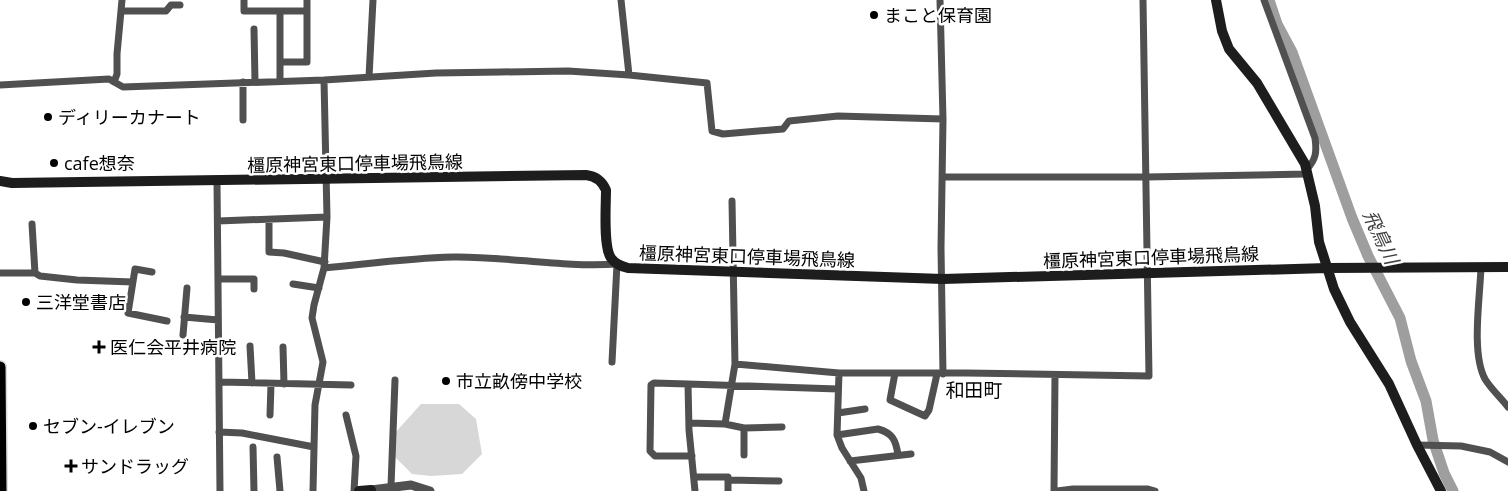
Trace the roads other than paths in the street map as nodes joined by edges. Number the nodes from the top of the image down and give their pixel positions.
1 (122, 0) edge
2 (244, 0) edge
3 (307, 0) edge
4 (373, 0) edge
5 (621, 0) edge
6 (940, 0) edge
7 (1143, 0) edge
8 (1216, 0) edge
9 (1264, 0) edge
10 (180, 5) dead end
11 (122, 11) junction
12 (280, 11) junction
13 (307, 11) junction
14 (254, 29) dead end
15 (280, 62) junction
16 (629, 75) junction
17 (370, 77) junction
18 (324, 80) junction
19 (280, 81) junction
20 (114, 82) junction
21 (243, 82) junction
22 (255, 82) junction
23 (0, 85) edge
24 (943, 119) junction
25 (243, 120) dead end
26 (1307, 172) junction
27 (943, 177) junction
28 (1146, 177) junction
29 (325, 180) junction
30 (0, 181) edge
31 (217, 181) junction
32 (732, 201) dead end
33 (327, 217) junction
34 (269, 220) junction
35 (218, 221) junction
36 (32, 224) dead end
37 (617, 264) junction
38 (324, 265) junction
39 (1481, 267) junction
40 (1508, 267) edge
41 (1327, 268) junction
42 (733, 271) junction
43 (152, 272) dead end
44 (0, 273) edge
45 (35, 273) junction
46 (1148, 273) junction
47 (218, 279) junction
48 (943, 279) junction
49 (133, 282) junction
50 (293, 284) dead end
51 (187, 288) dead end
52 (318, 288) junction
53 (254, 289) dead end
54 (184, 317) junction
55 (167, 320) dead end
56 (218, 320) junction
57 (183, 335) dead end
58 (250, 346) dead end
59 (283, 347) dead end
60 (612, 362) dead end
61 (735, 364) junction
62 (0, 367) edge
63 (839, 373) junction
64 (895, 374) junction
65 (940, 374) junction
66 (1055, 375) junction
67 (395, 380) dead end
68 (218, 382) junction
69 (252, 383) junction
70 (271, 384) junction
71 (284, 384) junction
72 (688, 384) junction
73 (319, 385) junction
74 (351, 385) dead end
75 (732, 385) junction
76 (838, 389) junction
77 (0, 406) edge
78 (1508, 407) edge
79 (865, 409) dead end
80 (838, 413) junction
81 (270, 415) dead end
82 (346, 415) dead end
83 (689, 423) junction
84 (725, 424) junction
85 (782, 427) dead end
86 (744, 428) junction
87 (219, 432) junction
88 (837, 435) junction
89 (1417, 445) junction
90 (253, 447) dead end
91 (314, 447) junction
92 (744, 454) dead end
93 (911, 454) dead end
94 (898, 455) junction
95 (692, 456) junction
96 (277, 457) dead end
97 (850, 461) junction
98 (1508, 462) edge
99 (694, 477) junction
100 (728, 480) junction
101 (779, 481) dead end
102 (391, 486) junction
103 (371, 490) edge
104 (1103, 490) edge
105 (1, 491) edge
106 (220, 491) edge
107 (254, 491) edge
108 (280, 491) edge
109 (313, 491) edge
110 (354, 491) edge
111 (359, 491) edge
112 (430, 491) edge
113 (694, 491) edge
114 (728, 491) edge
115 (864, 491) edge
116 (1055, 491) edge
117 (1155, 491) edge
118 (1441, 491) edge

1 - 11 street
2 - 12 street
3 - 13 street
4 - 17 street
5 - 16 street
6 - 24 street
7 - 28 street
8 - 26 main road
9 - 26 street
10 - 11 street
11 - 20 street
12 - 13 street
12 - 15 street
13 - 15 street
14 - 22 street
15 - 19 street
16 - 17 street
16 - 24 street
17 - 18 street
18 - 19 street
18 - 29 street
19 - 22 street
20 - 21 street
20 - 23 street
21 - 22 street
21 - 25 street
24 - 27 street
26 - 28 street
26 - 41 main road
27 - 28 street
27 - 48 street
28 - 46 street
29 - 31 main road, 橿原神宮東口停車場飛鳥線
29 - 33 street
29 - 37 main road, 橿原神宮東口停車場飛鳥線
30 - 31 main road, 橿原神宮東口停車場飛鳥線
31 - 35 street
32 - 42 street
33 - 34 street
33 - 38 street
34 - 35 street
34 - 38 street
35 - 47 street
36 - 45 street
37 - 38 street
37 - 42 main road, 橿原神宮東口停車場飛鳥線
37 - 60 street
38 - 52 street
39 - 40 main road, 橿原神宮東口停車場飛鳥線
39 - 41 main road, 橿原神宮東口停車場飛鳥線
39 - 78 street
41 - 46 main road, 橿原神宮東口停車場飛鳥線
41 - 89 main road
42 - 48 main road, 橿原神宮東口停車場飛鳥線
42 - 61 street
43 - 49 street
44 - 45 street
45 - 49 street
46 - 48 main road, 橿原神宮東口停車場飛鳥線
46 - 66 street
47 - 53 street
47 - 56 street
48 - 65 street
49 - 55 street
50 - 52 street
51 - 54 street
52 - 73 street
54 - 56 street
54 - 57 street
56 - 68 street
58 - 69 street
59 - 71 street
61 - 63 street
61 - 75 street
62 - 77 highway
63 - 64 street
63 - 76 street
64 - 65 street
64 - 65 street
65 - 66 street
66 - 116 street
67 - 102 street
68 - 69 street
68 - 87 street
69 - 70 street
70 - 71 street
70 - 81 street
71 - 73 street
72 - 75 street
72 - 83 street
72 - 95 street
73 - 74 street
73 - 91 street
75 - 76 street
75 - 84 street
76 - 80 street
77 - 105 highway
79 - 80 street
80 - 88 street
82 - 110 street
83 - 84 street
83 - 95 street
84 - 86 street
85 - 86 street
86 - 92 street
87 - 91 street
87 - 106 street
88 - 94 street
88 - 97 street
89 - 98 street
89 - 118 main road
90 - 107 street
91 - 109 street
93 - 94 street
94 - 97 street
95 - 99 street
96 - 108 street
97 - 115 street
99 - 100 street
99 - 113 street
100 - 101 street
100 - 114 street
102 - 103 street
102 - 112 street
103 - 111 main road
104 - 116 street
104 - 117 street

